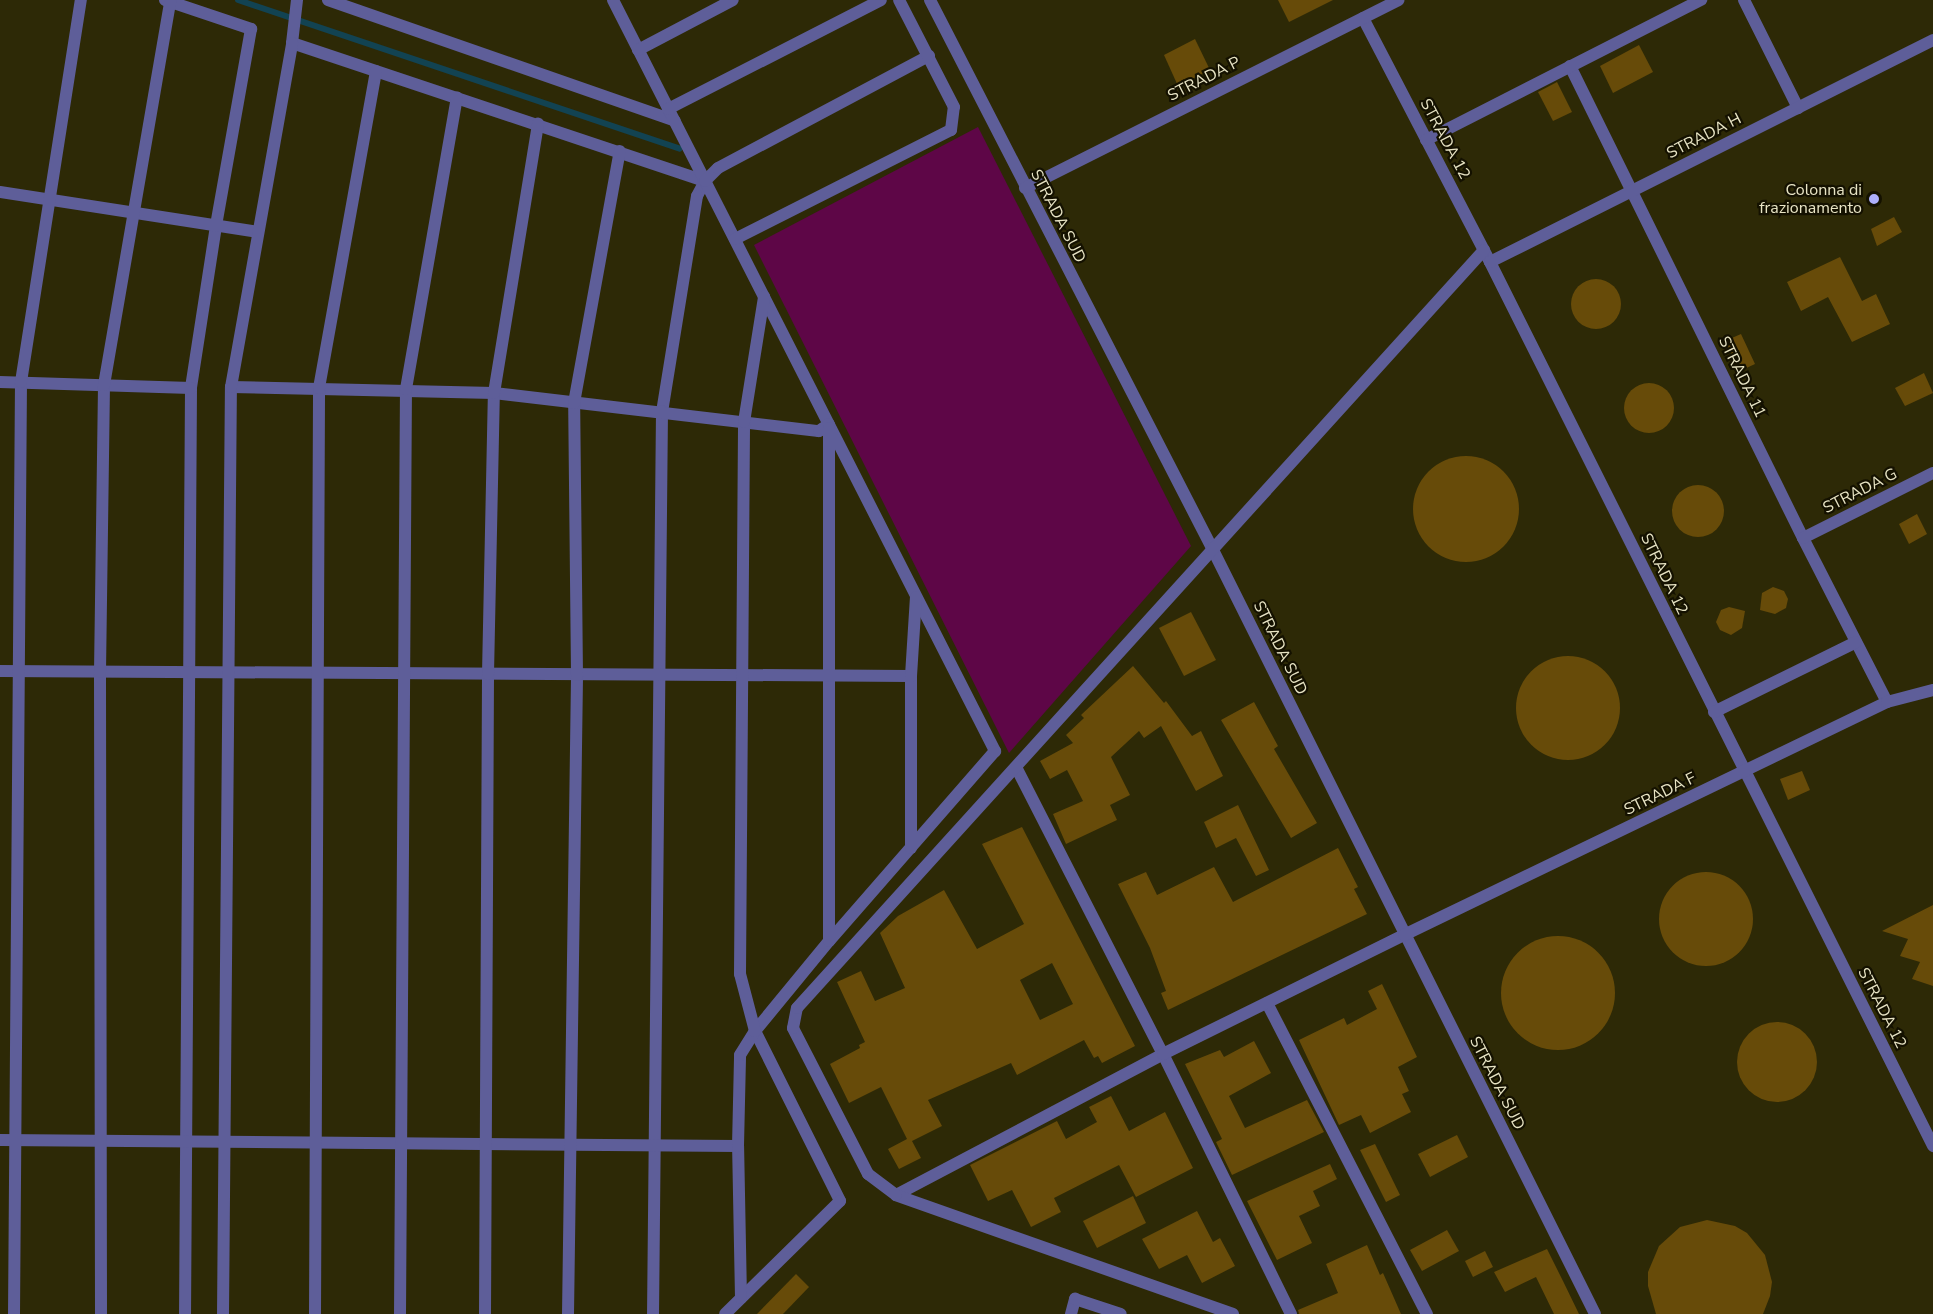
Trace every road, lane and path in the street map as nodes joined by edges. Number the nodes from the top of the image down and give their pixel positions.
1 (81, 0) edge
2 (328, 0) edge
3 (613, 0) edge
4 (733, 0) edge
5 (881, 0) edge
6 (899, 0) edge
7 (930, 0) edge
8 (1398, 0) edge
9 (1701, 0) edge
10 (1744, 0) edge
11 (168, 1) edge
12 (296, 4) edge
13 (1363, 18) junction
14 (292, 37) junction
15 (1933, 40) edge
16 (638, 50) junction
17 (929, 56) junction
18 (1570, 66) junction
19 (376, 71) junction
20 (457, 97) junction
21 (1798, 108) junction
22 (668, 109) junction
23 (675, 121) junction
24 (538, 124) junction
25 (1426, 140) junction
26 (620, 151) junction
27 (705, 181) junction
28 (1025, 188) junction
29 (1632, 191) junction
30 (0, 192) edge
31 (50, 201) junction
32 (135, 212) junction
33 (221, 227) junction
34 (253, 232) junction
35 (735, 240) junction
36 (1484, 250) junction
37 (1490, 262) junction
38 (764, 297) junction
39 (0, 382) edge
40 (21, 382) junction
41 (104, 385) junction
42 (231, 387) junction
43 (191, 388) junction
44 (319, 388) junction
45 (406, 389) junction
46 (494, 393) junction
47 (574, 403) junction
48 (662, 411) junction
49 (744, 422) junction
50 (829, 424) junction
51 (1933, 473) edge
52 (1803, 538) junction
53 (1212, 548) junction
54 (916, 596) junction
55 (1856, 642) junction
56 (0, 671) edge
57 (20, 671) junction
58 (100, 672) junction
59 (193, 672) junction
60 (224, 672) junction
61 (318, 673) junction
62 (405, 674) junction
63 (488, 674) junction
64 (577, 675) junction
65 (662, 675) junction
66 (743, 675) junction
67 (828, 676) junction
68 (911, 676) junction
69 (1933, 690) edge
70 (1887, 702) junction
71 (1714, 712) junction
72 (1017, 769) junction
73 (1745, 771) junction
74 (911, 848) junction
75 (1404, 935) junction
76 (829, 941) junction
77 (1267, 1003) junction
78 (755, 1031) junction
79 (1163, 1054) junction
80 (0, 1140) edge
81 (16, 1140) junction
82 (100, 1141) junction
83 (191, 1142) junction
84 (220, 1142) junction
85 (316, 1143) junction
86 (400, 1143) junction
87 (484, 1144) junction
88 (571, 1145) junction
89 (655, 1145) junction
90 (738, 1146) junction
91 (1933, 1146) edge
92 (896, 1195) junction
93 (741, 1298) junction
94 (14, 1314) edge
95 (100, 1314) edge
96 (185, 1314) edge
97 (223, 1314) edge
98 (315, 1314) edge
99 (400, 1314) edge
100 (485, 1314) edge
101 (568, 1314) edge
102 (653, 1314) edge
103 (724, 1314) edge
104 (1071, 1314) edge
105 (1120, 1314) edge
106 (1233, 1314) edge
107 (1291, 1314) edge
108 (1427, 1314) edge
109 (1595, 1314) edge

1 - 31 lane
2 - 23 lane
3 - 16 lane
4 - 16 lane
5 - 22 lane
6 - 17 lane
7 - 28 lane, STRADA SUD
8 - 13 lane, STRADA P
9 - 18 lane
10 - 21 lane
11 - 32 lane
11 - 33 lane
12 - 14 lane
13 - 25 lane, STRADA 12
13 - 28 lane, STRADA P
14 - 19 lane
14 - 34 lane
15 - 21 lane, STRADA H
16 - 22 lane
17 - 27 lane
17 - 35 lane
18 - 25 lane
18 - 29 lane, STRADA 11
19 - 20 lane
19 - 44 lane
20 - 24 lane
20 - 45 lane
21 - 29 lane, STRADA H
22 - 23 lane
23 - 27 lane
24 - 26 lane
24 - 46 lane
25 - 36 lane, STRADA 12
26 - 27 lane
26 - 47 lane
27 - 35 lane
27 - 48 lane
28 - 53 lane, STRADA SUD
29 - 37 lane, STRADA H
29 - 52 lane, STRADA 11
30 - 31 lane
31 - 32 lane
31 - 40 lane
32 - 33 lane
32 - 41 lane
33 - 34 lane
33 - 43 lane
34 - 42 lane
35 - 38 lane
36 - 37 lane, STRADA 12
36 - 53 lane
37 - 71 lane, STRADA 12
38 - 49 lane
38 - 50 lane
39 - 40 lane
40 - 41 lane
40 - 57 lane
41 - 43 lane
41 - 58 lane
42 - 44 lane
42 - 60 lane
43 - 59 lane
44 - 45 lane
44 - 61 lane
45 - 46 lane
45 - 62 lane
46 - 47 lane
46 - 63 lane
47 - 48 lane
47 - 64 lane
48 - 49 lane
48 - 65 lane
49 - 50 lane
49 - 66 lane
50 - 54 lane
50 - 67 lane
51 - 52 lane, STRADA G
52 - 55 lane, STRADA 11
53 - 72 lane
53 - 75 lane, STRADA SUD
54 - 68 lane
54 - 74 lane
55 - 70 lane, STRADA 11
55 - 71 lane
56 - 57 lane
57 - 58 lane
57 - 81 lane
58 - 59 lane
58 - 82 lane
59 - 60 lane
59 - 83 lane
60 - 61 lane
60 - 84 lane
61 - 62 lane
61 - 85 lane
62 - 63 lane
62 - 86 lane
63 - 64 lane
63 - 87 lane
64 - 65 lane
64 - 88 lane
65 - 66 lane
65 - 89 lane
66 - 67 lane
66 - 78 lane
67 - 68 lane
67 - 76 lane
68 - 74 lane
69 - 70 lane, STRADA F
70 - 73 lane, STRADA F
71 - 73 lane, STRADA 12
72 - 79 lane
72 - 92 lane
73 - 75 lane, STRADA F
73 - 91 lane, STRADA 12
74 - 76 lane
75 - 77 lane, STRADA F
75 - 109 lane, STRADA SUD
76 - 78 lane
77 - 79 lane, STRADA F
77 - 108 lane
78 - 90 lane
78 - 93 lane
79 - 92 lane, STRADA F
79 - 107 lane
80 - 81 lane
81 - 82 lane
81 - 94 lane
82 - 83 lane
82 - 95 lane
83 - 84 lane
83 - 96 lane
84 - 85 lane
84 - 97 lane
85 - 86 lane
85 - 98 lane
86 - 87 lane
86 - 99 lane
87 - 88 lane
87 - 100 lane
88 - 89 lane
88 - 101 lane
89 - 90 lane
89 - 102 lane
90 - 93 lane
92 - 106 lane
93 - 103 lane
104 - 105 lane

